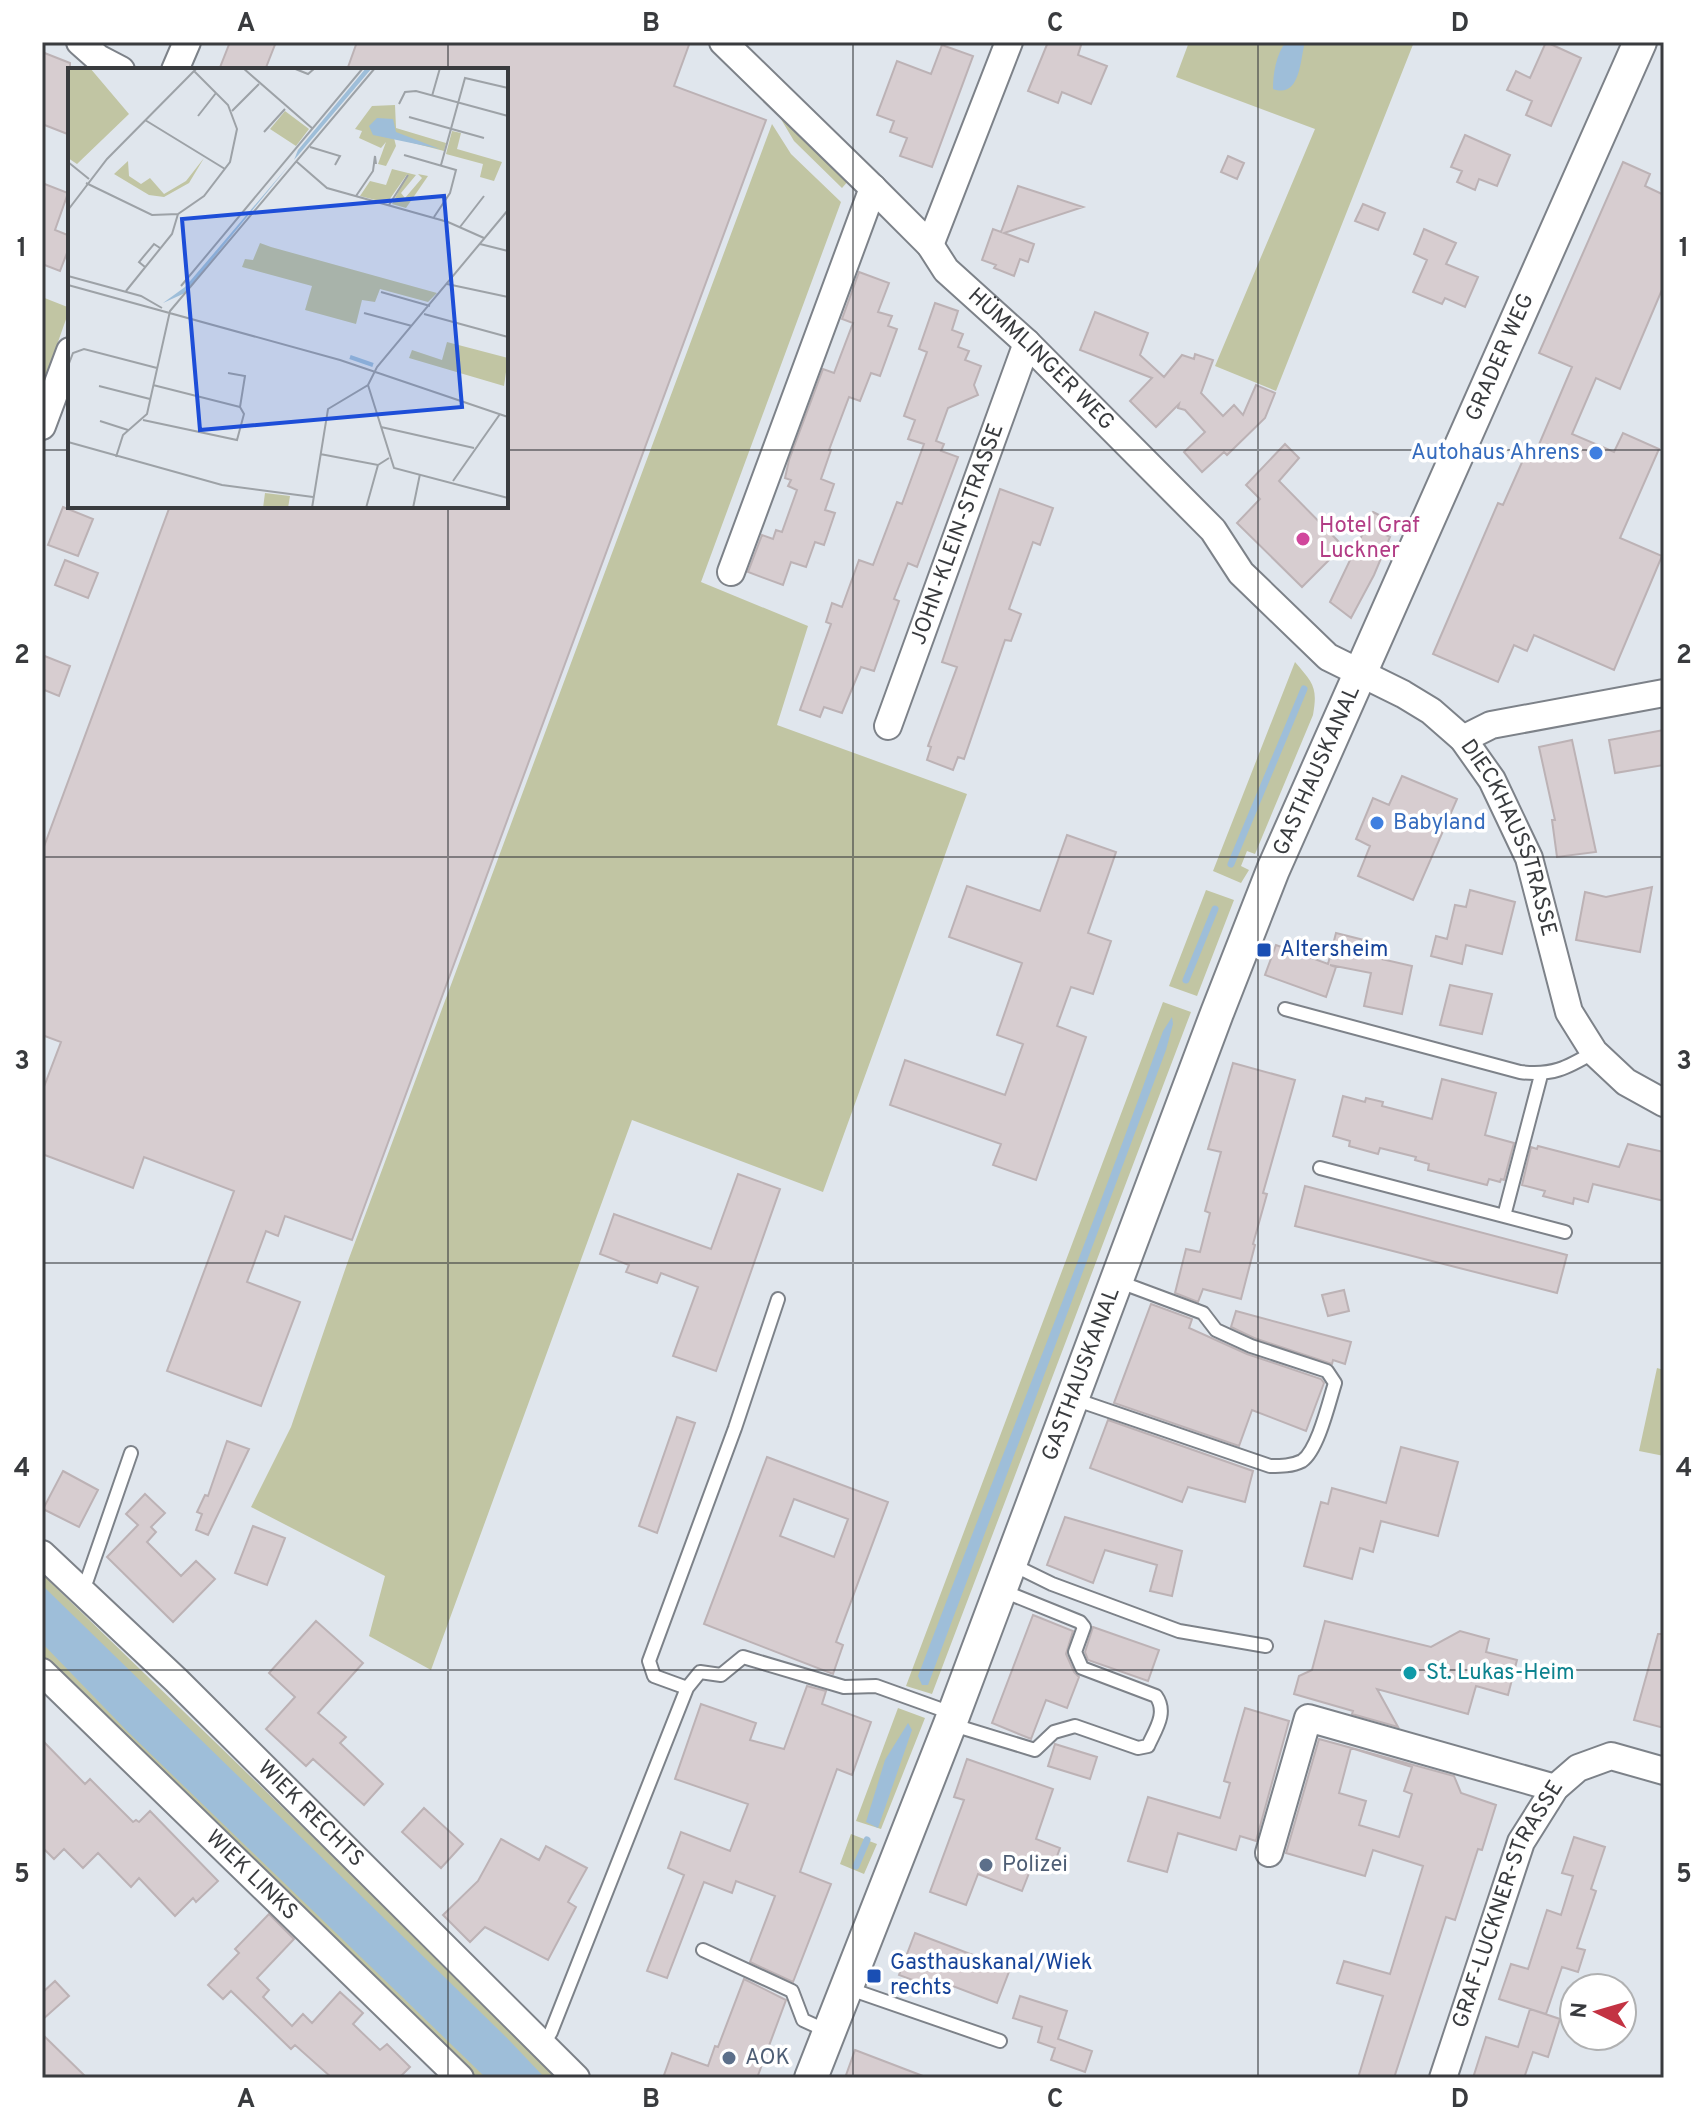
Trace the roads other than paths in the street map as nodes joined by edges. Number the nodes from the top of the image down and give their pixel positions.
1 (80, 42) edge
2 (187, 42) edge
3 (723, 42) edge
4 (1009, 42) edge
5 (1640, 42) edge
6 (117, 68) edge
7 (176, 68) edge
8 (873, 188) junction
9 (930, 245) junction
10 (1027, 343) junction
11 (68, 356) edge
12 (42, 426) edge
13 (731, 572) dead end
14 (1359, 674) junction
15 (1664, 693) edge
16 (888, 726) dead end
17 (1463, 739) junction
18 (1285, 1009) dead end
19 (1594, 1052) junction
20 (1541, 1075) junction
21 (1664, 1103) edge
22 (1320, 1168) dead end
23 (1504, 1216) junction
24 (1565, 1232) dead end
25 (1117, 1281) junction
26 (778, 1299) dead end
27 (1073, 1398) junction
28 (131, 1453) dead end
29 (42, 1554) edge
30 (1006, 1577) junction
31 (79, 1591) junction
32 (1266, 1646) dead end
33 (42, 1672) edge
34 (687, 1688) junction
35 (952, 1719) junction
36 (1664, 1771) edge
37 (1555, 1788) junction
38 (1269, 1853) dead end
39 (703, 1950) dead end
40 (847, 1988) junction
41 (829, 2033) junction
42 (1000, 2041) dead end
43 (543, 2045) junction
44 (460, 2078) edge
45 (576, 2078) edge
46 (811, 2078) edge
47 (1443, 2078) edge

1 - 6 street
2 - 7 street
3 - 8 street, HÜMMLINGER WEG
4 - 9 street
5 - 14 street, GRADER WEG
8 - 9 street, HÜMMLINGER WEG
8 - 13 street
9 - 10 street, HÜMMLINGER WEG
10 - 14 street, HÜMMLINGER WEG
10 - 16 street, JOHN-KLEIN-STRASSE
11 - 12 street
14 - 17 street, DIECKHAUSSTRASSE
14 - 25 street, GASTHAUSKANAL
15 - 17 street
17 - 19 street, DIECKHAUSSTRASSE
18 - 20 lane
19 - 20 lane
19 - 21 street, DIECKHAUSSTRASSE
20 - 23 lane
22 - 23 lane
23 - 24 lane
25 - 27 street, GASTHAUSKANAL
25 - 27 lane
26 - 34 lane
27 - 30 street, GASTHAUSKANAL
28 - 31 lane
29 - 31 street, WIEK RECHTS
30 - 32 lane
30 - 35 street, GASTHAUSKANAL
30 - 35 lane
31 - 43 street, WIEK RECHTS
33 - 44 street, WIEK LINKS
34 - 35 lane
34 - 43 lane
35 - 40 street, GASTHAUSKANAL
36 - 37 street
37 - 38 street, GRAF-LUCKNER-STRASSE
37 - 47 street, GRAF-LUCKNER-STRASSE
39 - 41 lane
40 - 41 street, GASTHAUSKANAL
40 - 42 lane
41 - 46 street, GASTHAUSKANAL
43 - 45 street, WIEK RECHTS

